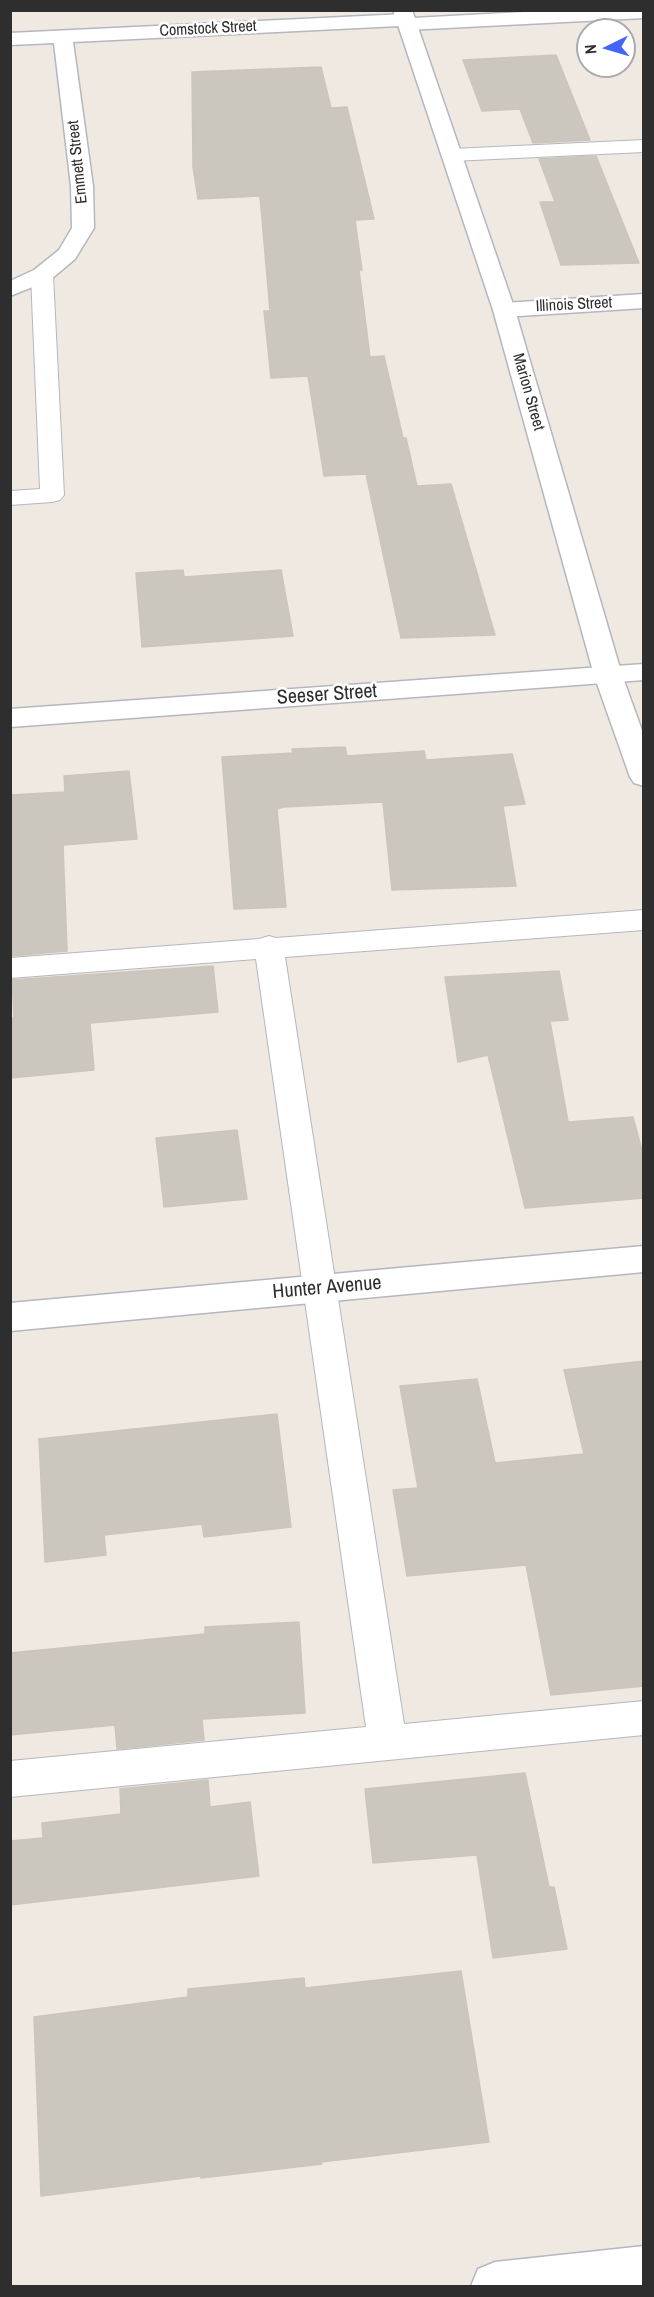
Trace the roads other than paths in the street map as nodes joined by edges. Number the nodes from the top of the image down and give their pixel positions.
1 (644, 12) edge
2 (405, 18) edge
3 (63, 36) junction
4 (10, 39) edge
5 (644, 146) edge
6 (452, 155) junction
7 (42, 275) junction
8 (10, 289) edge
9 (644, 301) edge
10 (504, 310) junction
11 (10, 498) edge
12 (644, 672) edge
13 (608, 675) junction
14 (10, 718) edge
15 (644, 777) edge
16 (644, 920) edge
17 (269, 946) junction
18 (10, 968) edge
19 (644, 1259) edge
20 (321, 1289) junction
21 (10, 1317) edge
22 (644, 1718) edge
23 (388, 1744) junction
24 (10, 1779) edge
25 (644, 2269) edge
26 (495, 2286) edge

1 - 2 street, Comstock Street
2 - 3 street, Comstock Street
2 - 6 street, Marion Street
3 - 4 street, Comstock Street
3 - 7 street, Emmett Street
5 - 6 lane
6 - 10 street, Marion Street
7 - 8 street, Emmett Street
7 - 11 lane
9 - 10 street, Illinois Street
10 - 13 street, Marion Street
12 - 13 street, Seeser Street
13 - 14 street, Seeser Street
13 - 15 street, Marion Street
16 - 17 lane
17 - 18 lane
17 - 20 lane
19 - 20 street, Hunter Avenue
20 - 21 street, Hunter Avenue
20 - 23 lane
22 - 23 lane
23 - 24 lane
25 - 26 street

